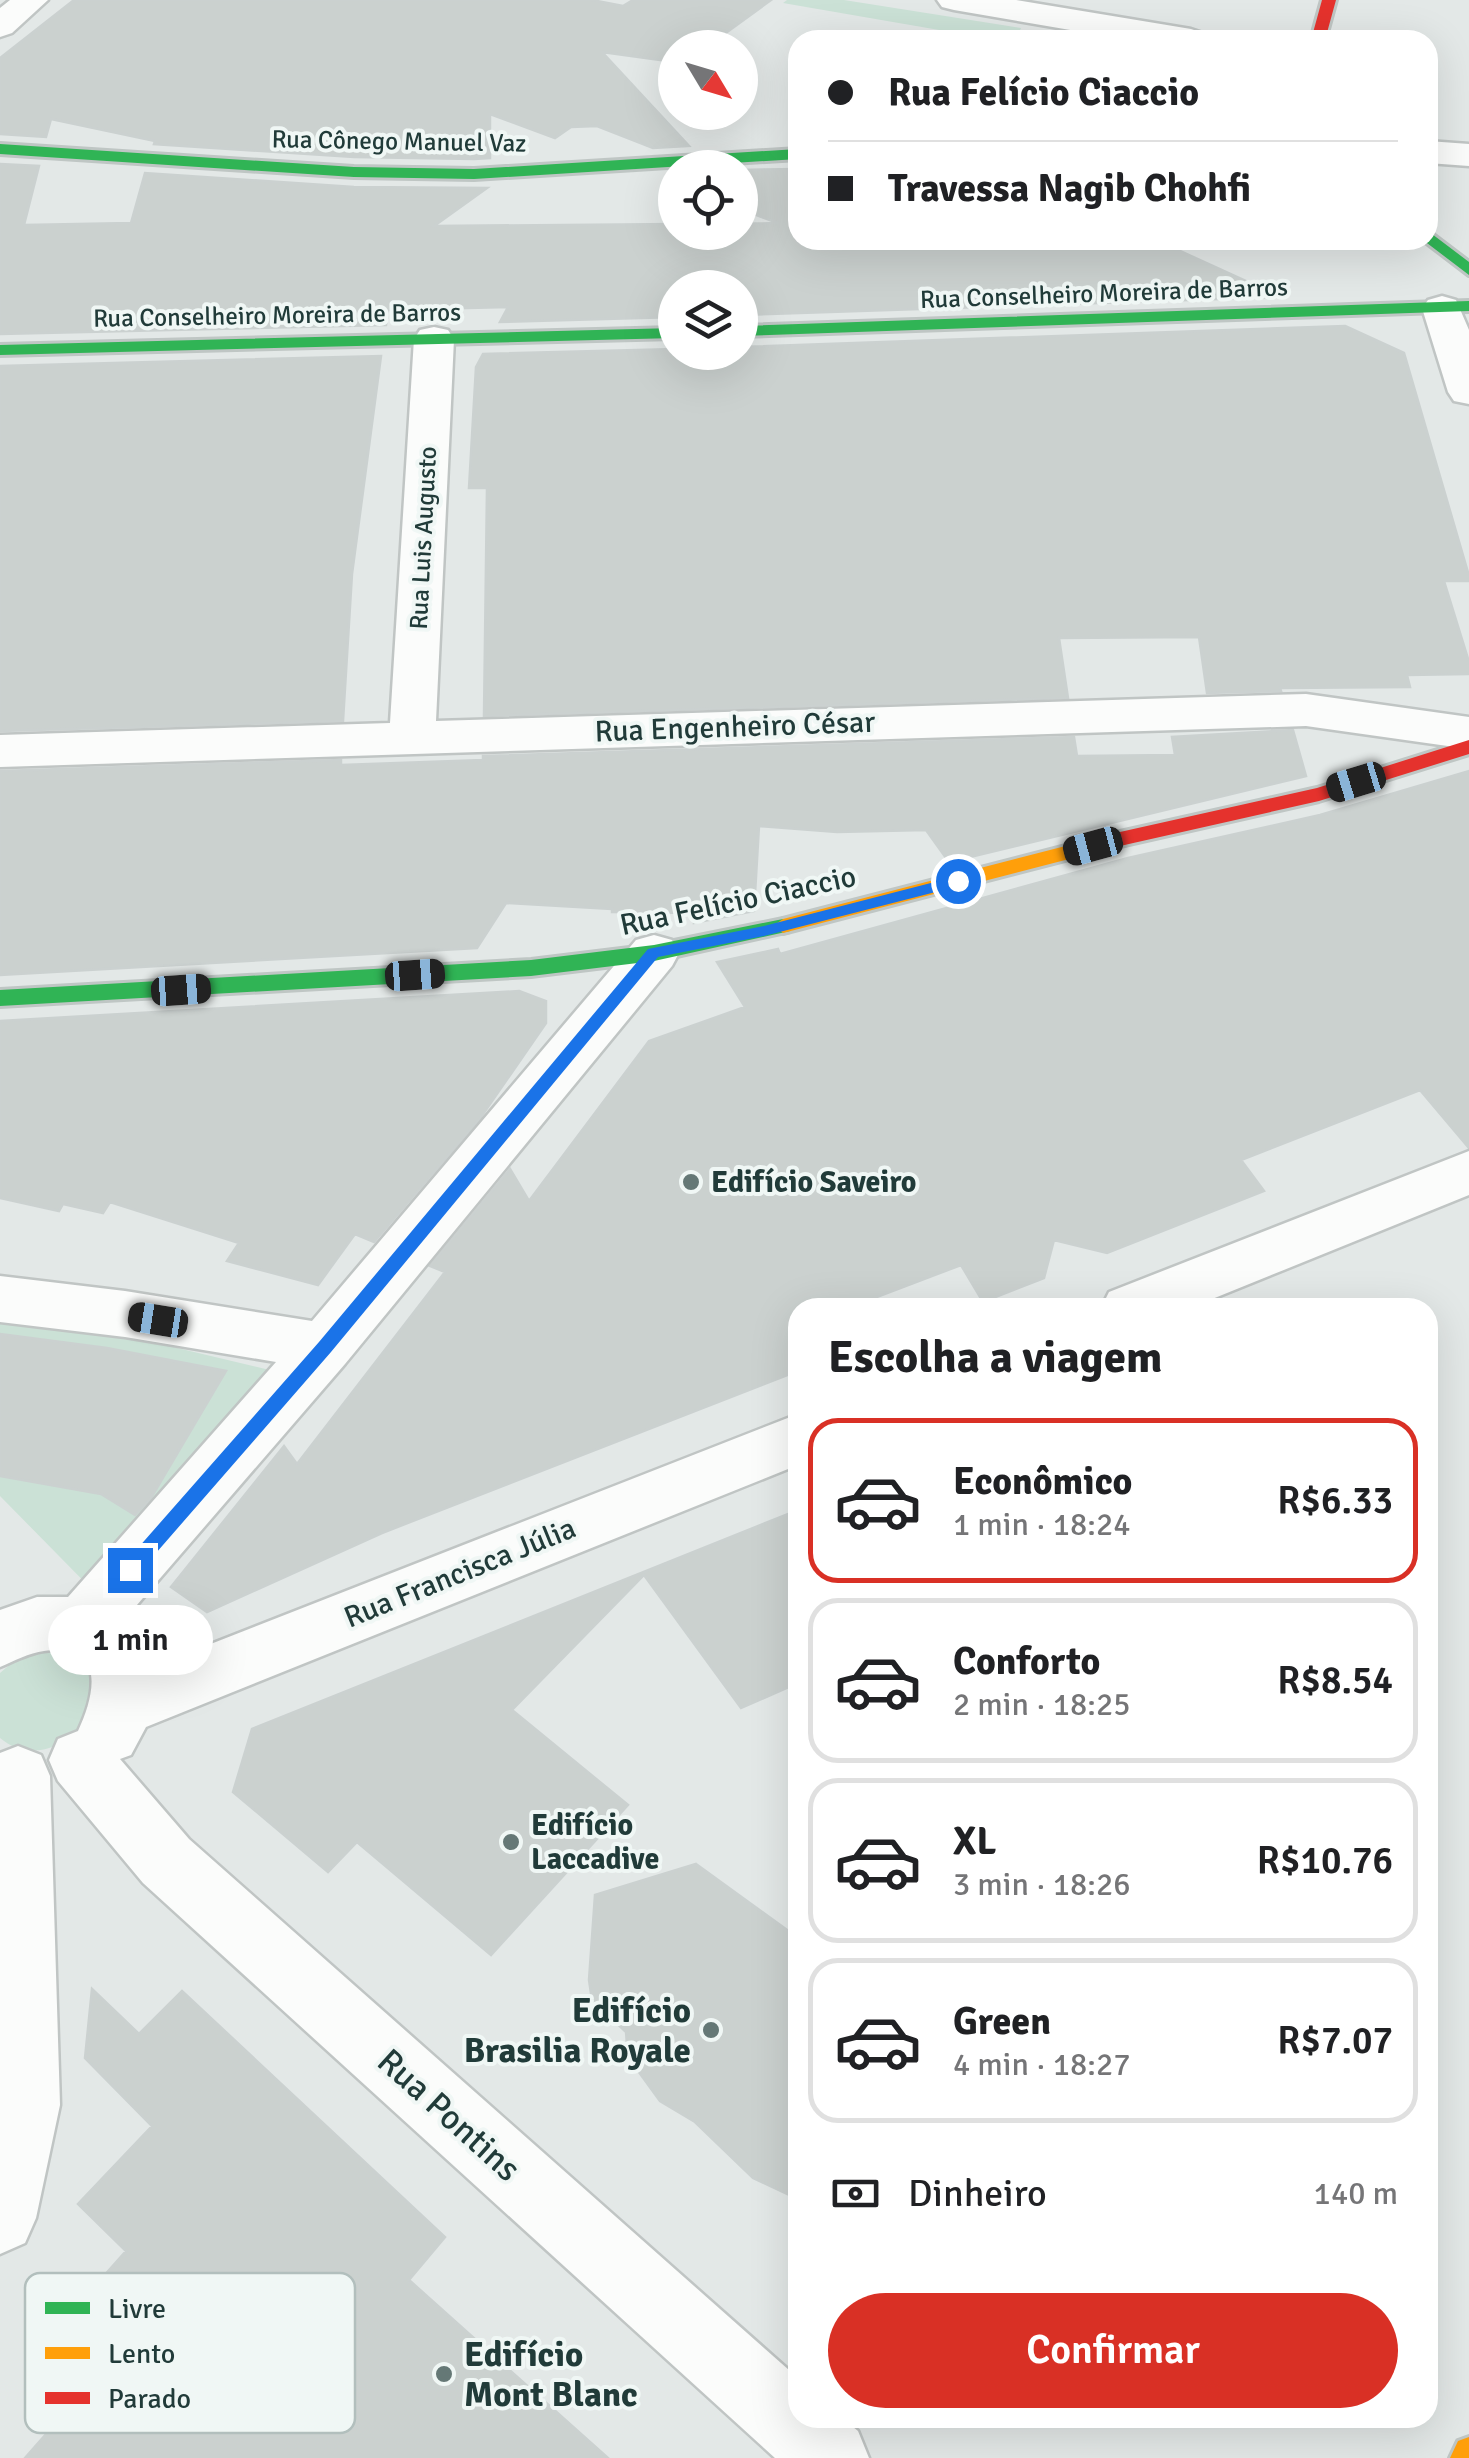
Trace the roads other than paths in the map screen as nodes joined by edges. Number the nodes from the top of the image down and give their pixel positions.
1 (30, 0) edge
2 (954, 0) edge
3 (1329, 0) edge
4 (1032, 6) edge
5 (0, 26) edge
6 (1096, 30) edge
7 (1321, 30) edge
8 (0, 149) edge
9 (1438, 153) edge
10 (788, 155) edge
11 (1469, 155) edge
12 (1438, 244) edge
13 (1469, 270) edge
14 (1455, 307) edge
15 (758, 331) edge
16 (658, 333) edge
17 (434, 339) junction
18 (0, 350) edge
19 (1469, 392) edge
20 (1469, 732) edge
21 (412, 738) junction
22 (1469, 747) edge
23 (0, 752) edge
24 (654, 953) junction
25 (0, 998) edge
26 (1469, 1172) edge
27 (1153, 1298) edge
28 (0, 1299) edge
29 (325, 1347) junction
30 (788, 1443) edge
31 (81, 1626) junction
32 (0, 1639) edge
33 (124, 1707) junction
34 (33, 1770) edge
35 (0, 2218) edge
36 (788, 2419) edge
37 (798, 2428) edge
38 (831, 2458) edge

1 - 5 street
2 - 4 street
3 - 7 street
4 - 6 street
8 - 10 street, Rua Cônego Manuel Vaz
9 - 11 street
12 - 13 street
14 - 15 street, Rua Conselheiro Moreira de Barros
14 - 19 street
16 - 17 street, Rua Conselheiro Moreira de Barros
17 - 18 street, Rua Conselheiro Moreira de Barros
17 - 21 street, Rua Luis Augusto
20 - 21 street, Rua Engenheiro César
21 - 23 street, Rua Engenheiro César
22 - 24 street, Rua Felício Ciaccio
24 - 25 street, Rua Felício Ciaccio
24 - 29 street
26 - 27 street
28 - 29 street
29 - 31 street
30 - 33 street, Rua Francisca Júlia
31 - 32 street
31 - 33 street
33 - 34 street
34 - 35 street
34 - 36 street, Rua Pontins
37 - 38 street, Rua Pontins

